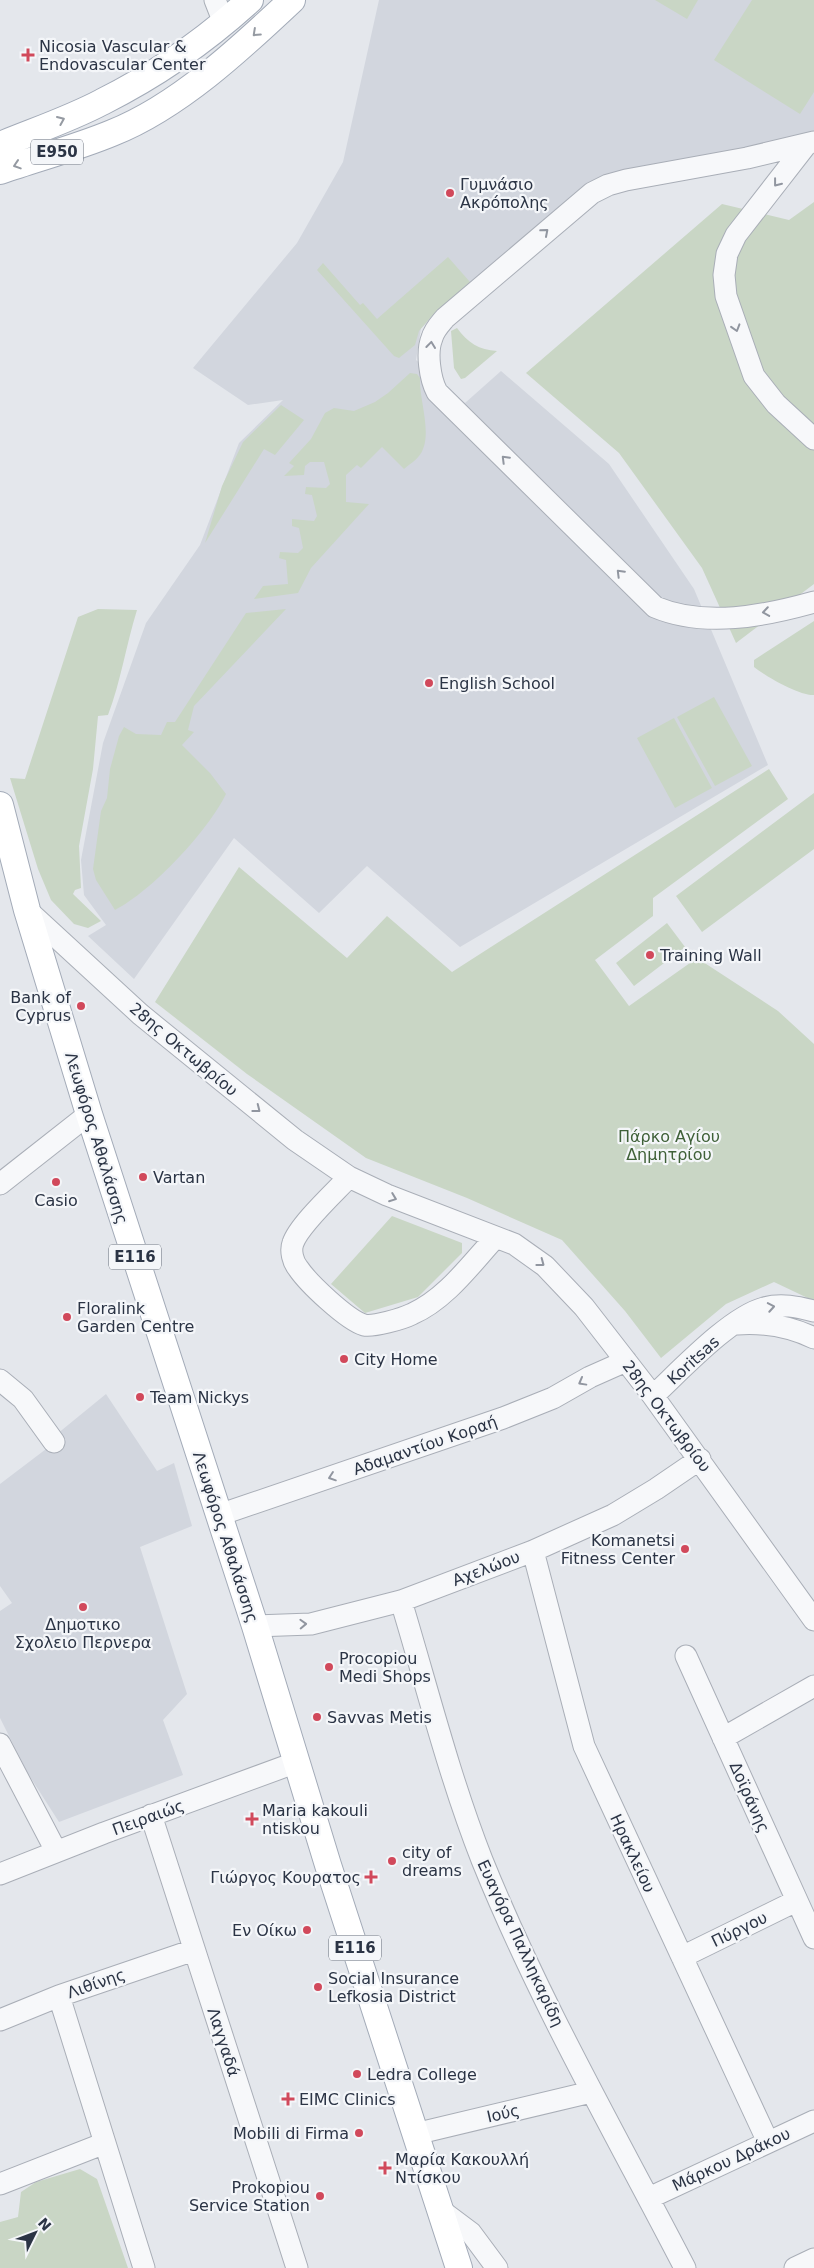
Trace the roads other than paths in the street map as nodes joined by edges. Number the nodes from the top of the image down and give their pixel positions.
1 (250, 0) edge
2 (292, 0) edge
3 (220, 12) edge
4 (102, 102) junction
5 (113, 133) junction
6 (810, 143) edge
7 (0, 145) edge
8 (0, 171) edge
9 (814, 438) edge
10 (814, 602) edge
11 (0, 805) edge
12 (27, 910) junction
13 (89, 1114) junction
14 (350, 1177) junction
15 (0, 1184) edge
16 (496, 1238) junction
17 (814, 1311) edge
18 (732, 1325) junction
19 (814, 1338) edge
20 (626, 1361) junction
21 (0, 1380) edge
22 (653, 1396) junction
23 (54, 1442) dead end
24 (700, 1459) junction
25 (219, 1515) junction
26 (532, 1551) junction
27 (401, 1601) junction
28 (814, 1620) edge
29 (255, 1626) junction
30 (686, 1656) dead end
31 (814, 1686) edge
32 (723, 1738) junction
33 (0, 1744) edge
34 (297, 1762) junction
35 (151, 1815) junction
36 (56, 1851) junction
37 (0, 1874) edge
38 (796, 1901) junction
39 (814, 1938) edge
40 (194, 1950) junction
41 (682, 1957) junction
42 (59, 1996) junction
43 (0, 2020) edge
44 (591, 2092) junction
45 (814, 2121) edge
46 (415, 2134) junction
47 (768, 2142) junction
48 (105, 2143) junction
49 (0, 2184) edge
50 (649, 2198) junction
51 (440, 2209) junction
52 (814, 2259) edge
53 (144, 2268) edge
54 (297, 2268) edge
55 (459, 2268) edge
56 (497, 2268) edge
57 (685, 2268) edge
58 (795, 2268) edge

1 - 3 main road, E950
2 -> 5 main road, E950
3 - 4 main road, E950
4 - 5 main road
7 -> 4 main road, E950
5 -> 8 main road, E950
6 -> 9 street
10 -> 6 street
11 - 12 main road, Λεωφόρος Αθαλάσσης / E116
12 - 13 main road, Λεωφόρος Αθαλάσσης / E116
12 -> 14 street, 28ης Οκτωβρίου
13 - 15 street
13 - 25 main road, Λεωφόρος Αθαλάσσης / E116
14 -> 16 street, 28ης Οκτωβρίου
14 - 16 street
16 -> 20 street, 28ης Οκτωβρίου
18 -> 17 street, Koritsas
18 - 19 street, Koritsas
18 - 22 street, Koritsas
20 - 22 street, 28ης Οκτωβρίου
20 -> 25 street, Αδαμαντίου Κοραή
21 - 23 street
22 - 24 street, 28ης Οκτωβρίου
24 - 26 street, Αχελώου
24 - 28 street, 28ης Οκτωβρίου
25 - 29 main road, Λεωφόρος Αθαλάσσης / E116
26 - 27 street, Αχελώου
26 - 41 street, Ηρακλείου
29 -> 27 street, Αχελώου
27 - 44 street, Ευαγόρα Παλληκαρίδη
29 - 34 main road, Λεωφόρος Αθαλάσσης / E116
30 - 32 street, Δοϊράνης
31 - 32 street
32 - 38 street, Δοϊράνης
33 - 36 street
34 - 35 street, Πειραιώς
34 - 46 main road, Λεωφόρος Αθαλάσσης / E116
35 - 36 street, Πειραιώς
35 - 40 street, Λαγγαδά
36 - 37 street, Πειραιώς
38 - 39 street, Δοϊράνης
38 - 41 street, Πύργου
40 - 42 street, Λιθίνης
40 - 54 street, Λαγγαδά
41 - 47 street, Ηρακλείου
42 - 43 street, Λιθίνης
42 - 48 street
44 - 46 street, Ιούς
44 - 50 street, Ευαγόρα Παλληκαρίδη
45 - 47 street, Μάρκου Δράκου
46 - 51 main road, Λεωφόρος Αθαλάσσης / E116
47 - 50 street, Μάρκου Δράκου
48 - 49 street
48 - 53 street
50 - 57 street, Ευαγόρα Παλληκαρίδη
51 - 55 main road, Λεωφόρος Αθαλάσσης / E116
51 - 56 street
52 - 58 street

